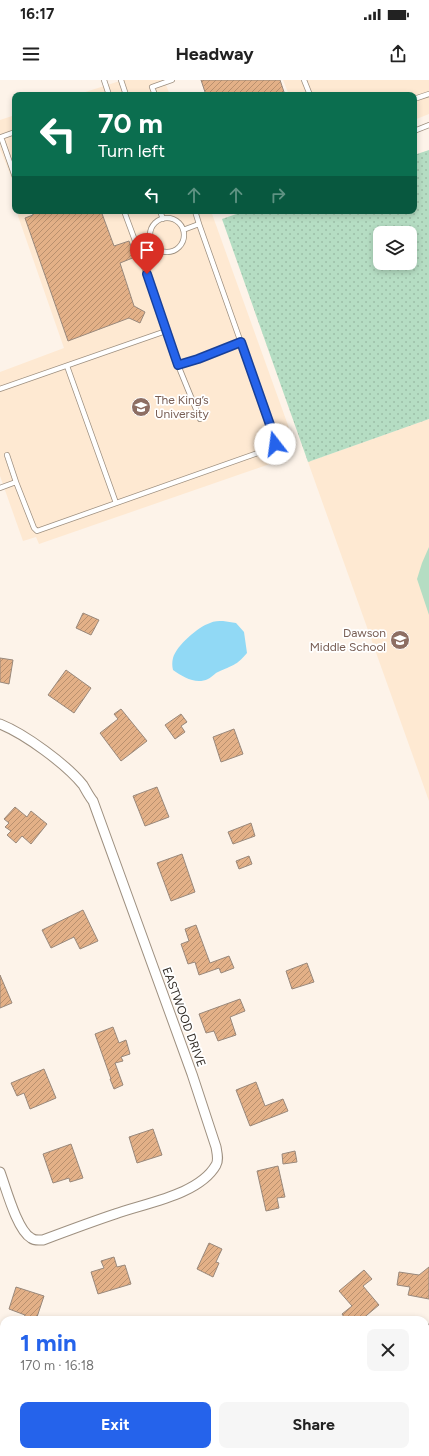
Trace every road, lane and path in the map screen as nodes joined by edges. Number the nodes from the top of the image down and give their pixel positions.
1 (104, 80) edge
2 (121, 80) edge
3 (172, 80) edge
4 (304, 80) edge
5 (108, 92) edge
6 (125, 92) edge
7 (154, 92) edge
8 (309, 92) edge
9 (429, 94) edge
10 (417, 98) edge
11 (429, 125) edge
12 (417, 130) edge
13 (12, 133) edge
14 (0, 137) edge
15 (12, 163) edge
16 (125, 214) edge
17 (161, 214) edge
18 (196, 214) edge
19 (163, 219) junction
20 (199, 224) junction
21 (183, 230) junction
22 (150, 240) junction
23 (137, 246) junction
24 (166, 331) junction
25 (241, 342) junction
26 (178, 365) junction
27 (67, 366) junction
28 (0, 389) edge
29 (200, 419) dead end
30 (6, 455) dead end
31 (16, 482) junction
32 (0, 488) edge
33 (116, 504) junction
34 (0, 724) edge
35 (0, 1172) edge

1 - 5 lane
2 - 6 lane
3 - 7 lane
4 - 8 lane
9 - 10 lane
11 - 12 lane
13 - 14 lane
14 - 15 lane
16 - 23 lane
17 - 19 lane
18 - 20 lane
19 - 21 lane
19 - 22 lane
20 - 21 lane
20 - 25 lane
21 - 22 lane
22 - 23 lane
23 - 24 lane
24 - 26 lane
24 - 27 lane
25 - 26 lane
25 - 33 lane
26 - 29 lane
27 - 28 lane
27 - 33 lane
30 - 31 lane
31 - 32 lane
31 - 33 lane
34 - 35 street, EASTWOOD DRIVE

